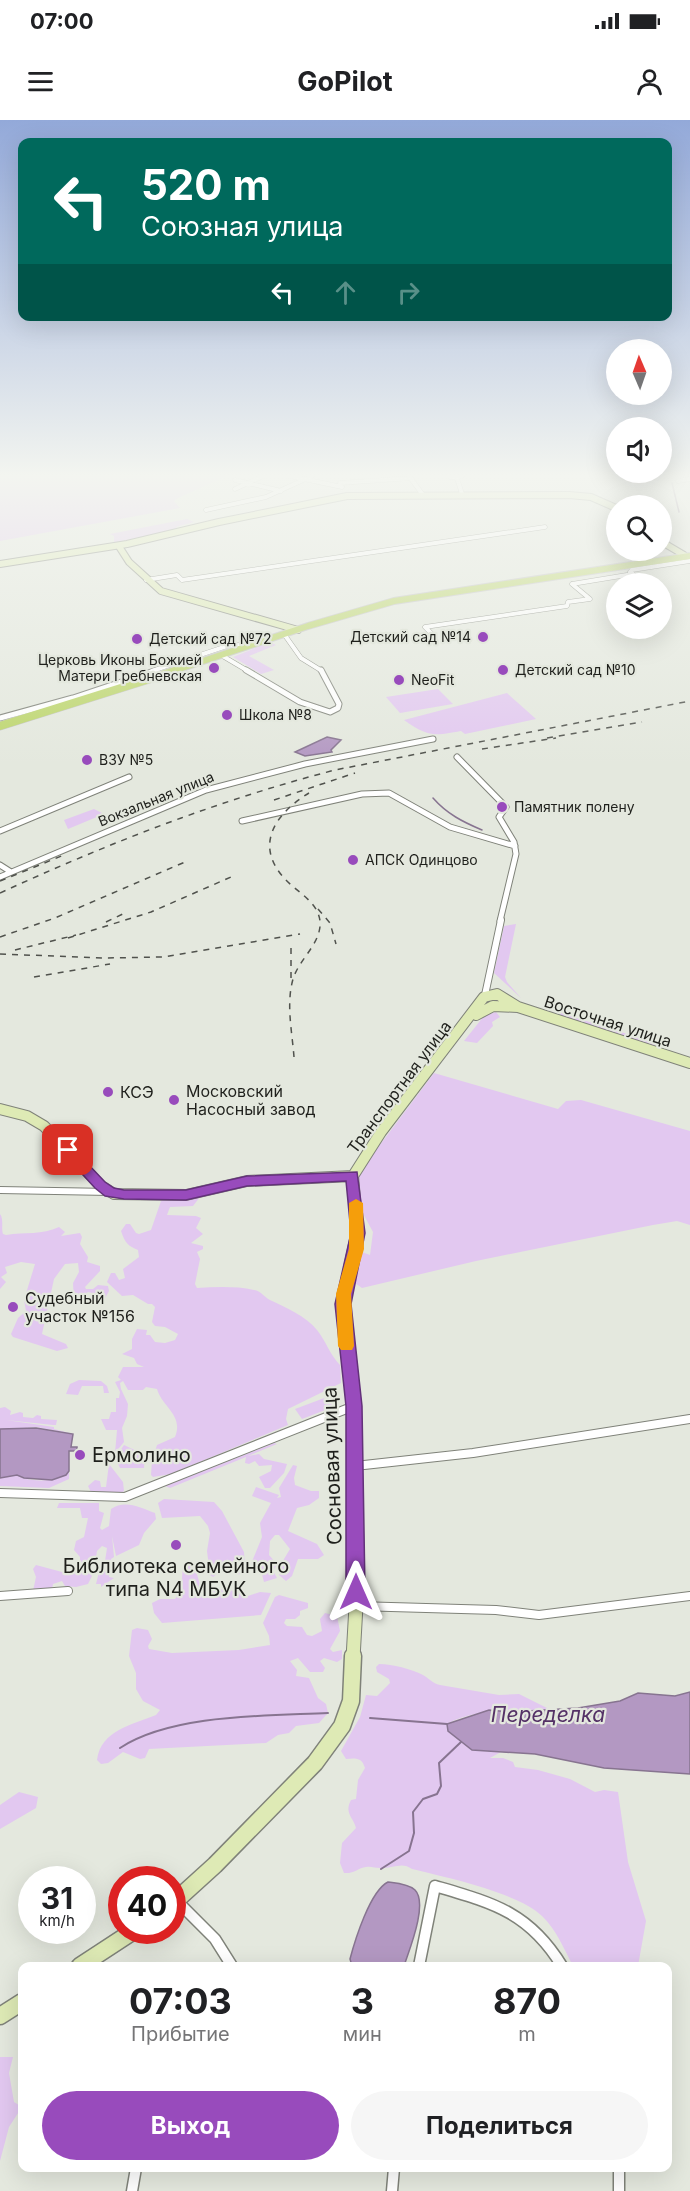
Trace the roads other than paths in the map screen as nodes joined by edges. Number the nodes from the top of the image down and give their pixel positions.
1 (140, 573) edge
2 (231, 573) edge
3 (572, 573) edge
4 (580, 573) edge
5 (632, 573) edge
6 (146, 580) junction
7 (305, 625) junction
8 (284, 626) junction
9 (296, 629) junction
10 (285, 634) junction
11 (435, 636) dead end
12 (244, 643) junction
13 (222, 655) junction
14 (0, 718) edge
15 (0, 724) edge
16 (433, 739) dead end
17 (458, 757) dead end
18 (129, 777) dead end
19 (243, 821) dead end
20 (0, 831) edge
21 (514, 846) junction
22 (0, 865) edge
23 (11, 872) junction
24 (0, 877) edge
25 (487, 982) junction
26 (484, 997) junction
27 (498, 1001) junction
28 (470, 1018) junction
29 (690, 1063) edge
30 (0, 1109) edge
31 (352, 1176) junction
32 (0, 1190) edge
33 (110, 1192) junction
34 (354, 1406) junction
35 (690, 1419) edge
36 (355, 1466) junction
37 (0, 1492) edge
38 (68, 1591) dead end
39 (0, 1596) edge
40 (690, 1596) edge
41 (356, 1606) junction
42 (186, 1892) edge
43 (186, 1913) edge
44 (114, 1944) edge
45 (86, 1962) edge
46 (229, 1962) edge
47 (420, 1962) edge
48 (559, 1962) edge
49 (18, 2005) edge
50 (0, 2016) edge
51 (135, 2172) edge
52 (394, 2172) edge
53 (619, 2172) edge
54 (132, 2191) edge
55 (392, 2191) edge
56 (619, 2191) edge

1 - 6 street
2 - 6 street
3 - 7 main road
4 - 9 main road
5 - 11 street
6 - 8 street
7 - 8 street
7 - 9 main road
8 - 9 street
9 - 10 main road
9 - 12 main road
10 - 13 main road
10 - 13 street
12 - 14 street
12 - 15 main road
13 - 15 main road
16 - 23 street, Вокзальная улица
17 - 21 street
18 - 20 street
19 - 21 street
21 - 25 street
22 - 23 street
23 - 24 street, Вокзальная улица
25 - 26 street
25 - 27 street
26 - 27 street
26 - 28 street, Транспортная улица
27 - 28 street
27 - 29 street, Восточная улица
28 - 31 street, Транспортная улица
30 - 33 street
31 - 33 street
31 - 34 street, Сосновая улица
32 - 33 street
34 - 36 street, Сосновая улица
34 - 37 street
35 - 36 street
36 - 41 street, Сосновая улица
38 - 39 street
40 - 41 street
41 - 42 street, Сосновая улица
43 - 46 street
44 - 45 street
47 - 48 street
49 - 50 street
51 - 54 street
52 - 55 street
53 - 56 street

